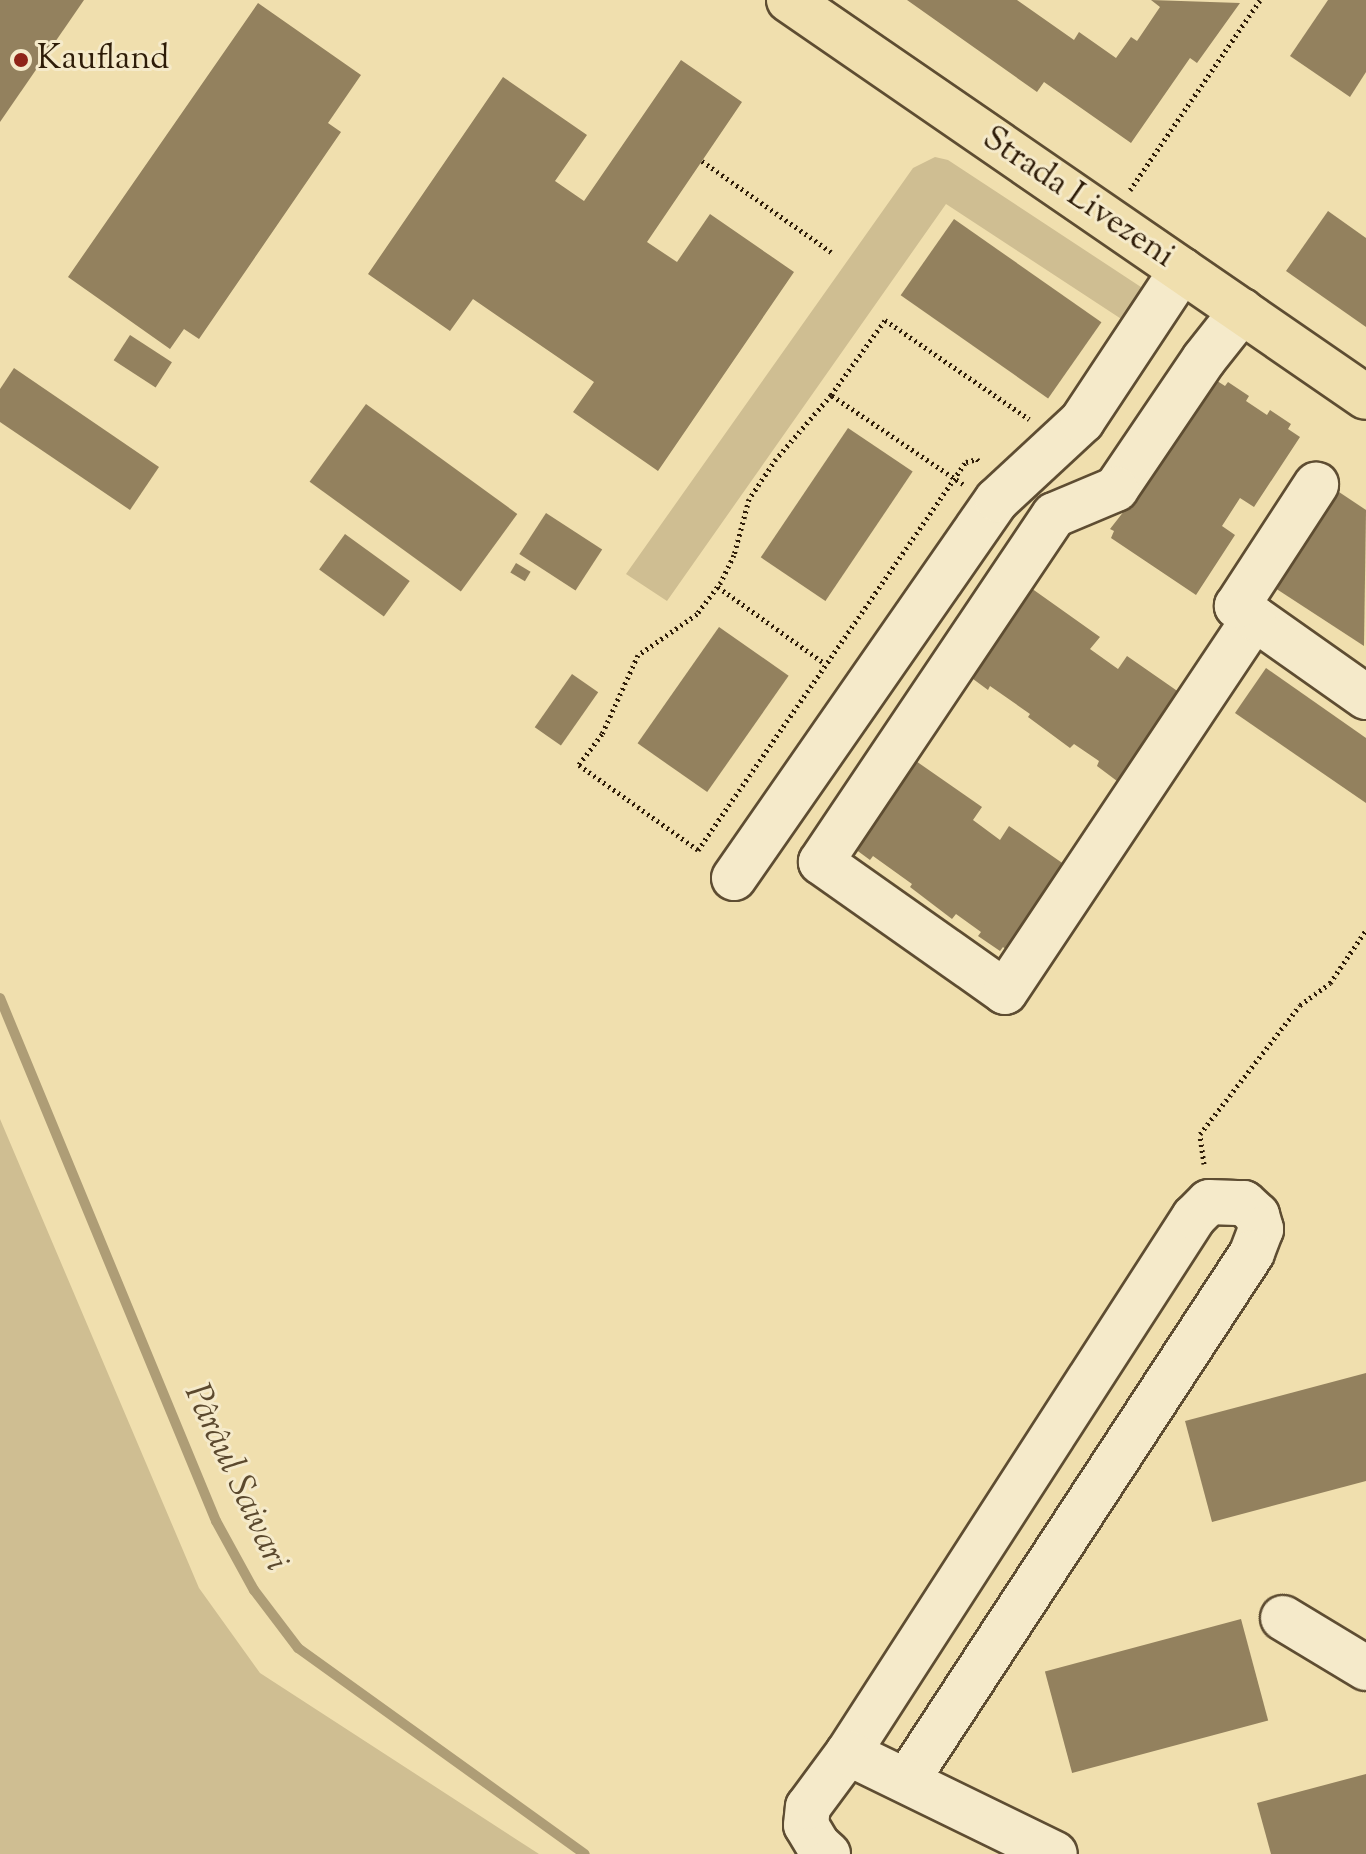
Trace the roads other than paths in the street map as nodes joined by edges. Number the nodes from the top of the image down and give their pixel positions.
1 (789, 0) edge
2 (1182, 270) junction
3 (1242, 311) junction
4 (1366, 397) edge
5 (1316, 485) dead end
6 (1254, 618) junction
7 (1366, 697) edge
8 (734, 878) dead end
9 (1283, 1618) dead end
10 (1366, 1668) edge
11 (848, 1753) junction
12 (907, 1780) junction
13 (828, 1854) edge
14 (1055, 1854) edge

1 - 2 main road, Strada Livezeni
2 - 3 main road, Strada Livezeni
2 - 8 lane
3 - 4 main road, Strada Livezeni
3 - 6 lane
5 - 6 lane
6 - 7 lane
9 - 10 lane
11 - 12 lane
11 - 12 lane
11 - 13 lane
12 - 14 lane

